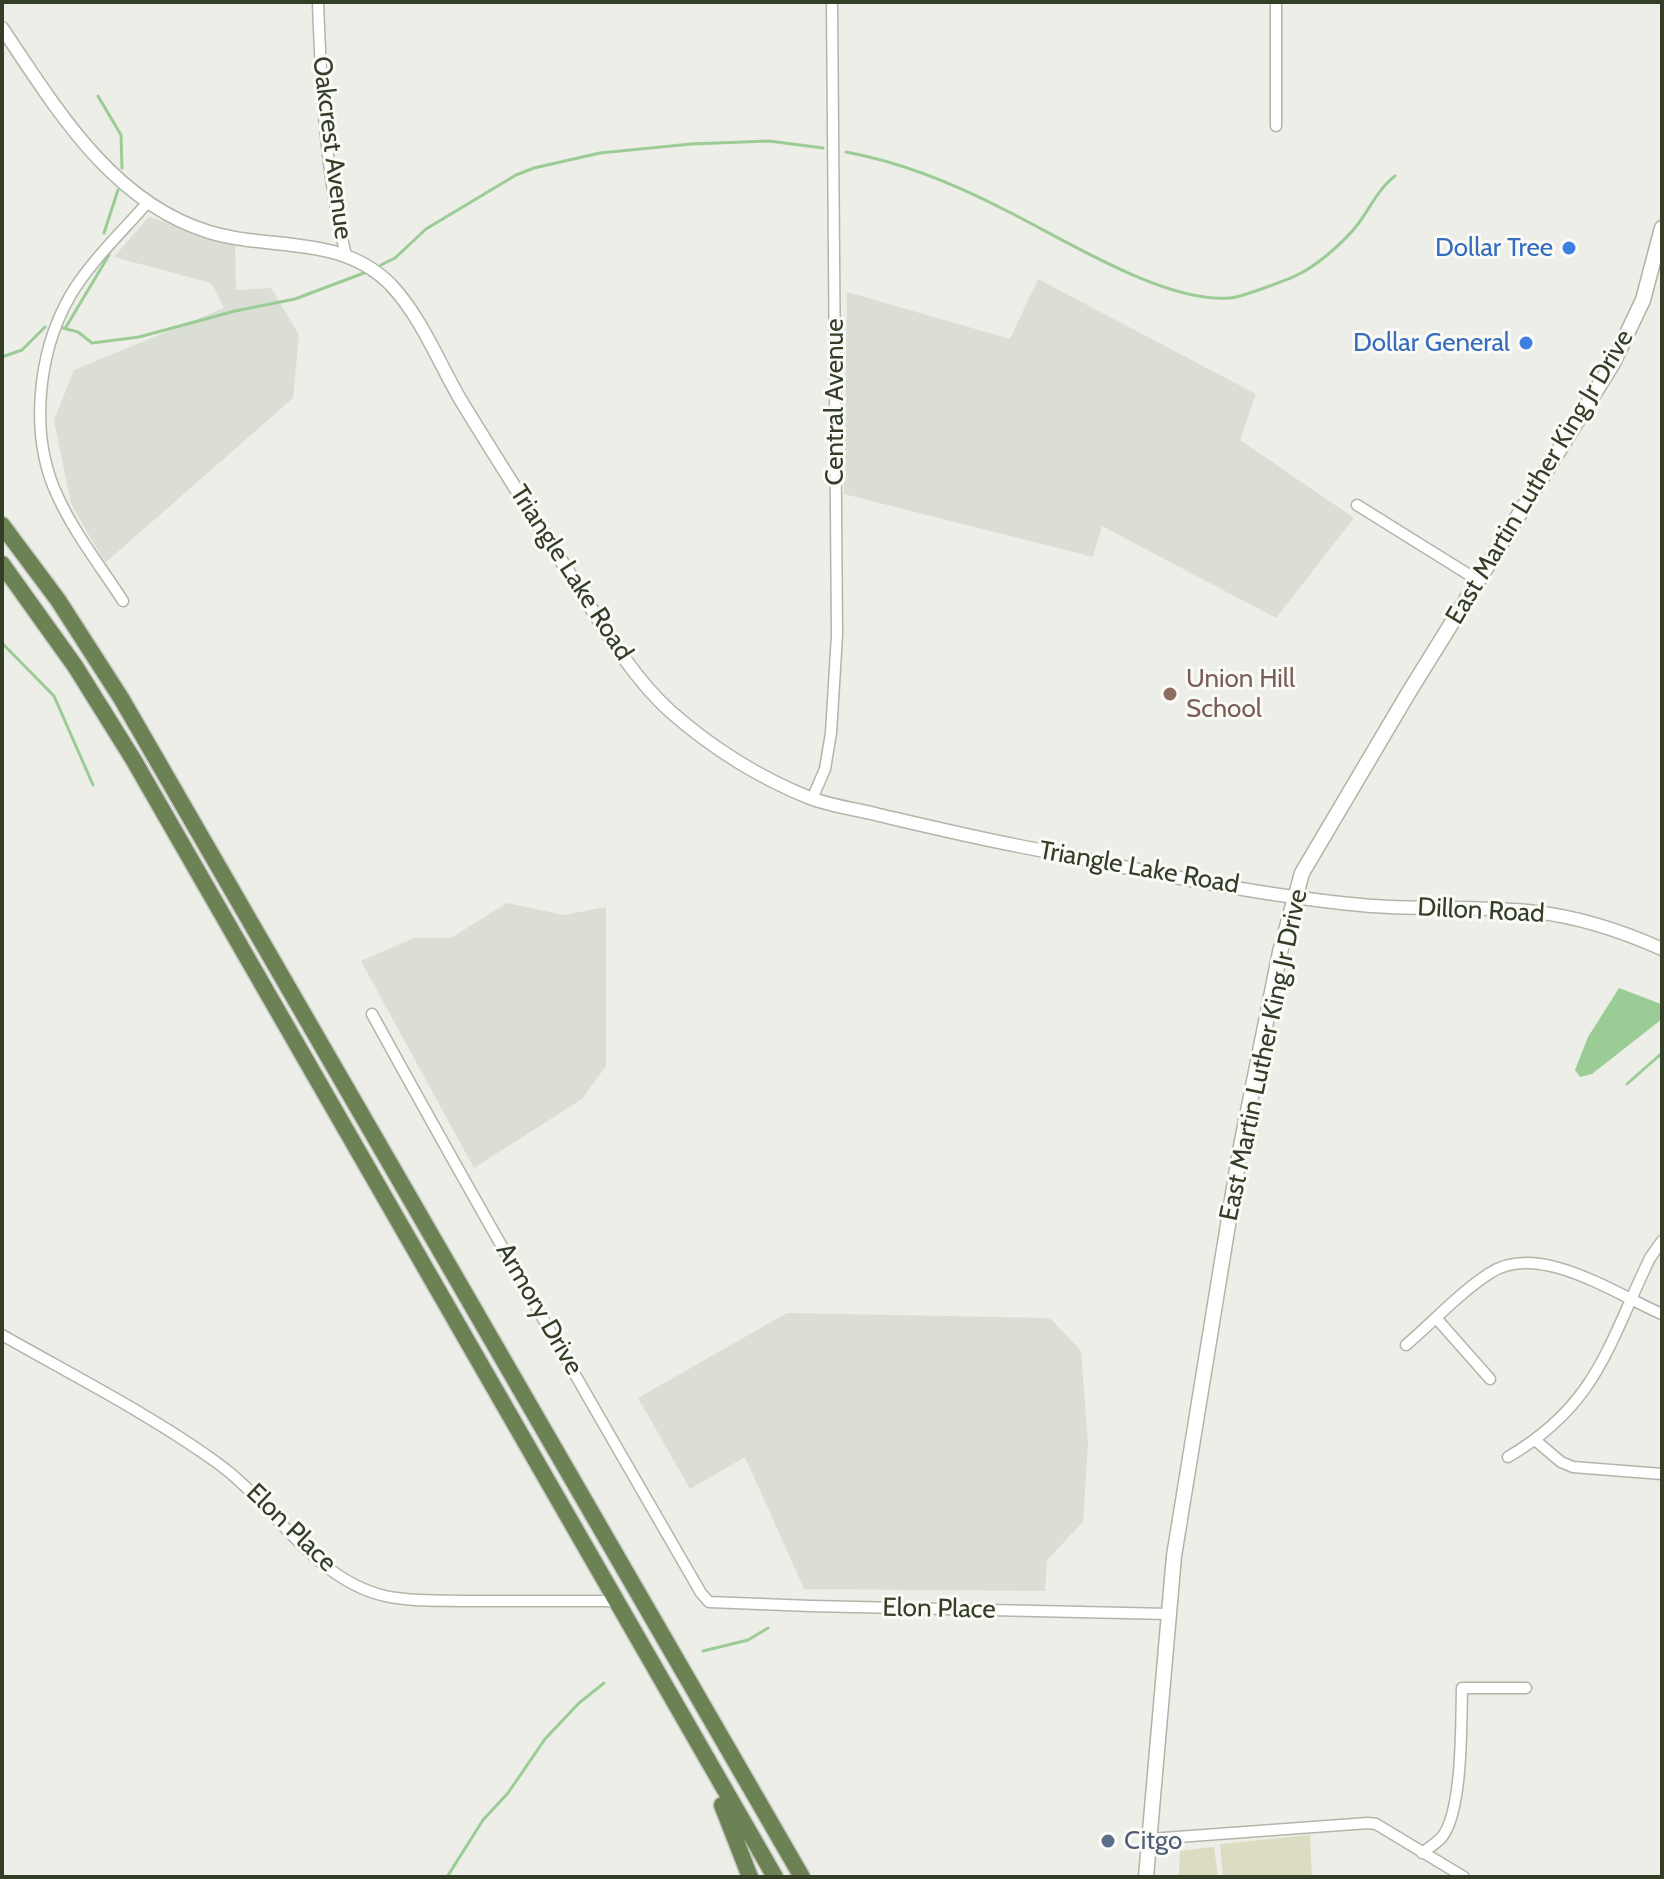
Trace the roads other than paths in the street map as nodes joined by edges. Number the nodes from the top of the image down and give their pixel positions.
1 (318, 2) edge
2 (832, 2) edge
3 (1276, 2) edge
4 (2, 28) edge
5 (1276, 126) dead end
6 (148, 202) junction
7 (1662, 228) edge
8 (346, 255) junction
9 (1357, 505) dead end
10 (2, 510) edge
11 (2, 525) edge
12 (30, 561) junction
13 (2, 564) edge
14 (1479, 581) junction
15 (123, 601) dead end
16 (812, 799) junction
17 (1295, 896) junction
18 (1662, 949) edge
19 (372, 1014) dead end
20 (1662, 1241) edge
21 (1630, 1299) junction
22 (1662, 1314) edge
23 (1437, 1319) junction
24 (2, 1335) edge
25 (1406, 1345) dead end
26 (1490, 1379) dead end
27 (1535, 1440) junction
28 (1508, 1457) dead end
29 (1662, 1474) edge
30 (616, 1601) junction
31 (709, 1602) joint
32 (1169, 1614) junction
33 (1526, 1688) dead end
34 (677, 1709) junction
35 (746, 1778) junction
36 (1150, 1839) junction
37 (1422, 1853) junction
38 (750, 1877) edge
39 (775, 1877) edge
40 (802, 1877) edge
41 (814, 1877) edge
42 (1146, 1877) edge
43 (1464, 1877) edge

1 - 8 street, Oakcrest Avenue
2 - 16 street, Central Avenue
3 - 5 street
4 - 6 street, Triangle Lake Road
6 - 8 street, Triangle Lake Road
6 - 15 street
7 - 14 main road, East Martin Luther King Jr Drive
8 - 16 street, Triangle Lake Road
9 - 14 street
10 - 12 highway
11 - 12 highway
12 - 35 highway
13 - 30 highway
14 - 17 main road, East Martin Luther King Jr Drive
16 - 17 street, Triangle Lake Road
17 - 18 street, Dillon Road
17 - 32 main road, East Martin Luther King Jr Drive
19 - 31 street, Armory Drive
20 - 21 street
21 - 22 street
21 - 23 street
21 - 27 street
23 - 25 street
23 - 26 street
24 - 30 street, Elon Place
27 - 28 street
27 - 29 street
30 - 34 highway
31 - 32 street, Elon Place
32 - 36 main road, East Martin Luther King Jr Drive
33 - 37 street
34 - 38 highway
34 - 39 highway
35 - 40 highway
35 - 41 highway
36 - 37 street
36 - 42 main road, East Martin Luther King Jr Drive
37 - 43 street

